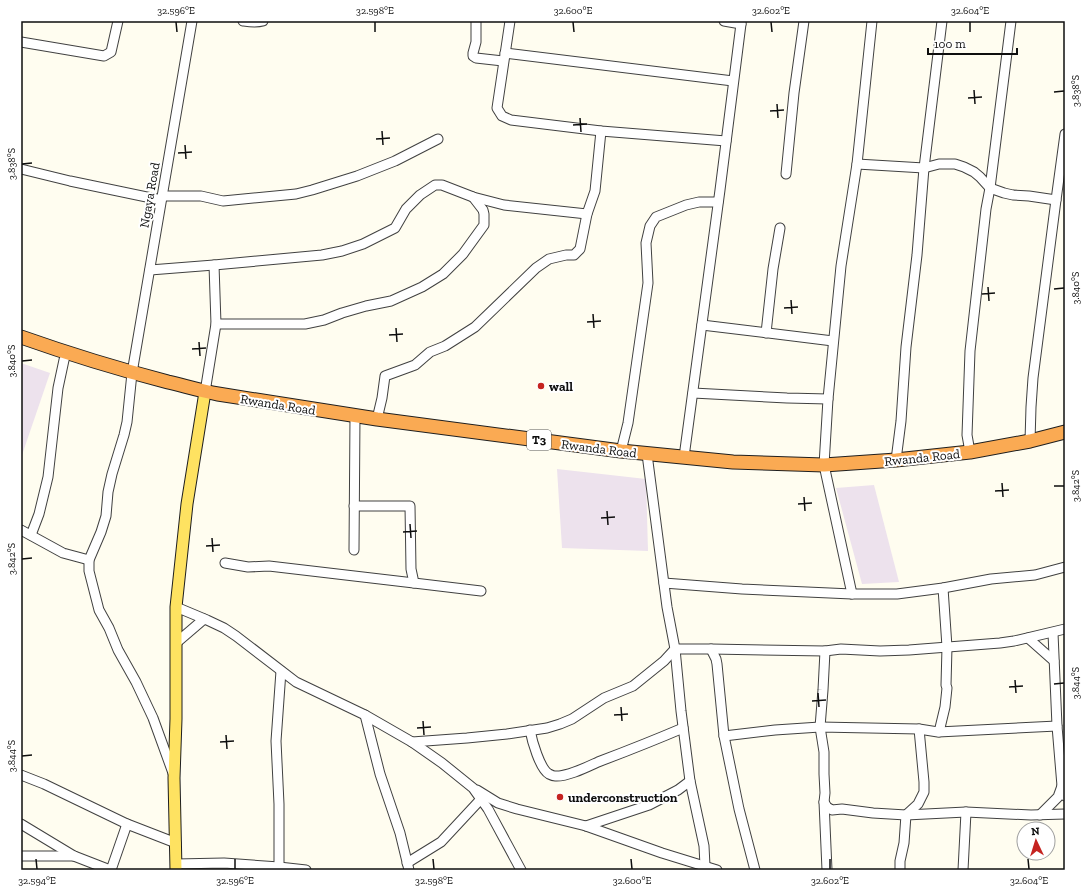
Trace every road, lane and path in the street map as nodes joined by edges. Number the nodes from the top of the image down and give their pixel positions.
1 (118, 21) edge
2 (192, 21) edge
3 (243, 21) edge
4 (263, 21) edge
5 (476, 21) edge
6 (510, 21) edge
7 (724, 21) edge
8 (804, 21) edge
9 (872, 21) edge
10 (942, 21) edge
11 (1011, 21) edge
12 (741, 22) edge
13 (21, 42) edge
14 (504, 57) junction
15 (733, 81) junction
16 (601, 131) junction
17 (1065, 134) edge
18 (438, 139) dead end
19 (726, 141) junction
20 (857, 164) junction
21 (924, 168) junction
22 (21, 170) edge
23 (786, 174) dead end
24 (990, 188) junction
25 (473, 197) junction
26 (162, 198) junction
27 (1056, 200) junction
28 (718, 202) junction
29 (587, 214) junction
30 (780, 228) dead end
31 (214, 265) junction
32 (150, 270) junction
33 (216, 324) junction
34 (702, 325) junction
35 (766, 333) junction
36 (21, 337) edge
37 (833, 341) junction
38 (67, 352) junction
39 (132, 373) junction
40 (205, 392) junction
41 (693, 393) junction
42 (828, 399) junction
43 (355, 416) junction
44 (377, 419) junction
45 (1065, 432) edge
46 (1030, 442) junction
47 (621, 451) junction
48 (970, 452) junction
49 (647, 454) junction
50 (684, 457) junction
51 (896, 460) junction
52 (824, 465) junction
53 (354, 506) junction
54 (21, 530) edge
55 (31, 535) junction
56 (354, 550) dead end
57 (89, 560) junction
58 (225, 562) dead end
59 (1065, 567) edge
60 (414, 583) junction
61 (664, 583) junction
62 (943, 588) junction
63 (481, 591) dead end
64 (852, 594) junction
65 (176, 607) junction
66 (204, 619) junction
67 (1065, 630) edge
68 (1053, 633) junction
69 (1028, 638) junction
70 (176, 643) junction
71 (948, 647) junction
72 (675, 649) junction
73 (711, 649) junction
74 (825, 651) junction
75 (1054, 661) junction
76 (281, 671) junction
77 (365, 715) junction
78 (1057, 726) junction
79 (820, 727) junction
80 (683, 728) junction
81 (920, 729) junction
82 (530, 730) junction
83 (939, 732) junction
84 (724, 736) junction
85 (412, 742) junction
86 (21, 774) edge
87 (174, 778) junction
88 (690, 781) junction
89 (1062, 786) junction
90 (473, 788) junction
91 (1065, 796) edge
92 (481, 799) junction
93 (824, 802) junction
94 (498, 803) junction
95 (488, 809) junction
96 (966, 812) junction
97 (1065, 814) edge
98 (906, 815) junction
99 (1040, 815) junction
100 (21, 824) edge
101 (127, 824) junction
102 (586, 826) junction
103 (176, 843) junction
104 (21, 856) edge
105 (74, 856) junction
106 (408, 866) edge
107 (705, 866) junction
108 (176, 867) edge
109 (279, 867) junction
110 (110, 870) edge
111 (306, 870) edge
112 (520, 870) edge
113 (717, 870) edge
114 (755, 870) edge
115 (827, 870) edge
116 (900, 870) edge
117 (963, 870) edge

1 - 13 street
2 - 26 street, Ngaya Road
3 - 4 street
5 - 14 street
6 - 14 street
7 - 12 street
8 - 23 street
9 - 20 street
10 - 21 street
11 - 24 street
12 - 15 street
14 - 15 street
14 - 16 street
15 - 19 street
16 - 19 street
16 - 29 street
17 - 27 street
18 - 26 street
19 - 28 street
20 - 21 street
20 - 37 street
21 - 24 street
21 - 51 street
22 - 26 street
24 - 27 street
24 - 48 street
25 - 29 street
25 - 31 street
25 - 33 street
26 - 32 street, Ngaya Road
27 - 46 street
28 - 34 street
28 - 47 street
29 - 44 street
30 - 35 street
31 - 32 street
31 - 33 street
32 - 39 street, Ngaya Road
33 - 40 street
34 - 35 street
34 - 41 street
35 - 37 street
36 - 38 highway, Rwanda Road / T3
37 - 42 street
38 - 39 highway, Rwanda Road / T3
38 - 55 street
39 - 40 highway, Rwanda Road / T3
39 - 57 street, Ngaya Road
40 - 43 highway, Rwanda Road / T3
40 - 65 main road
41 - 42 street
41 - 50 street
42 - 52 street
43 - 44 highway, Rwanda Road / T3
43 - 53 street
44 - 47 highway, Rwanda Road / T3
45 - 46 highway, Rwanda Road / T3
46 - 48 highway, Rwanda Road / T3
47 - 49 highway, Rwanda Road / T3
48 - 51 highway, Rwanda Road / T3
49 - 50 highway, Rwanda Road / T3
49 - 61 street
50 - 52 highway, Rwanda Road / T3
51 - 52 highway, Rwanda Road / T3
52 - 64 street
53 - 56 street
53 - 60 street
54 - 55 street
55 - 57 street
57 - 87 street
58 - 60 street
59 - 62 street
60 - 63 street
61 - 64 street
61 - 72 street
62 - 64 street
62 - 71 street
65 - 66 street
65 - 70 main road
66 - 70 street
66 - 76 street
67 - 68 street
68 - 69 street
68 - 75 street
69 - 71 street
69 - 75 street
70 - 87 main road
71 - 74 street
71 - 83 street
72 - 73 street
72 - 80 street
72 - 82 street
73 - 74 street
73 - 84 street
74 - 79 street
75 - 78 street
76 - 77 street
76 - 109 street
77 - 85 street
77 - 106 street
78 - 83 street
78 - 89 street
79 - 81 street
79 - 84 street
79 - 93 street
80 - 82 street
80 - 88 street
81 - 83 street
81 - 98 street
82 - 85 street
84 - 114 street
85 - 90 street
86 - 101 street
87 - 103 main road
88 - 102 street
88 - 107 street
89 - 91 street
89 - 99 street
90 - 92 street
90 - 94 street
92 - 95 street
92 - 106 street
93 - 98 street
93 - 115 street
94 - 95 street
94 - 102 street
95 - 112 street
96 - 98 street
96 - 99 street
96 - 117 street
97 - 99 street
98 - 116 street
100 - 105 street
101 - 103 street
101 - 110 street
102 - 107 street
103 - 108 main road
104 - 105 street
105 - 110 street
107 - 113 street
108 - 109 street
109 - 111 street

